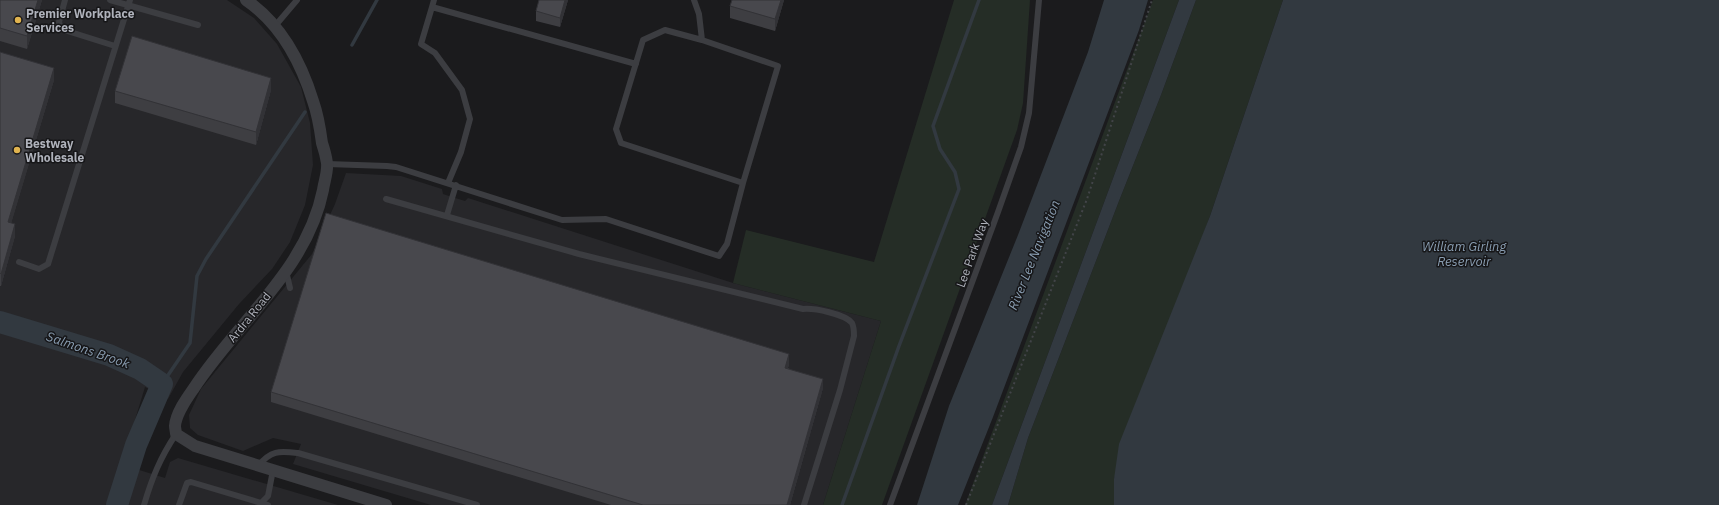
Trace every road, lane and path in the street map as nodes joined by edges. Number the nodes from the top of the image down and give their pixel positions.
1 (65, 0) edge
2 (110, 0) edge
3 (246, 0) edge
4 (297, 0) edge
5 (434, 0) edge
6 (694, 0) edge
7 (1039, 0) edge
8 (1152, 0) edge
9 (129, 3) edge
10 (432, 7) junction
11 (198, 25) dead end
12 (275, 26) junction
13 (702, 40) junction
14 (115, 46) junction
15 (636, 64) junction
16 (327, 164) junction
17 (448, 183) junction
18 (743, 183) junction
19 (456, 185) junction
20 (386, 199) dead end
21 (447, 215) junction
22 (19, 262) dead end
23 (286, 271) junction
24 (290, 288) dead end
25 (176, 434) junction
26 (258, 466) junction
27 (273, 470) junction
28 (261, 503) junction
29 (144, 505) edge
30 (179, 505) edge
31 (268, 505) edge
32 (386, 505) edge
33 (477, 505) edge
34 (804, 505) edge
35 (890, 505) edge
36 (966, 505) edge

1 - 14 lane
2 - 9 lane
3 - 12 street, Ardra Road
4 - 12 lane
5 - 10 lane
6 - 13 lane
7 - 35 lane, Lee Park Way
8 - 36 path
9 - 11 lane
9 - 14 lane
10 - 15 lane
10 - 17 lane
12 - 16 street, Ardra Road
13 - 15 lane
13 - 18 lane
14 - 22 lane
15 - 18 lane
16 - 17 lane
16 - 23 street, Ardra Road
17 - 19 lane
18 - 19 lane
19 - 21 lane
20 - 21 lane
21 - 34 lane
23 - 24 lane
23 - 25 street, Ardra Road
25 - 26 street
25 - 29 lane
26 - 27 street
26 - 33 lane
27 - 28 lane
27 - 32 street
28 - 30 lane
28 - 31 lane

